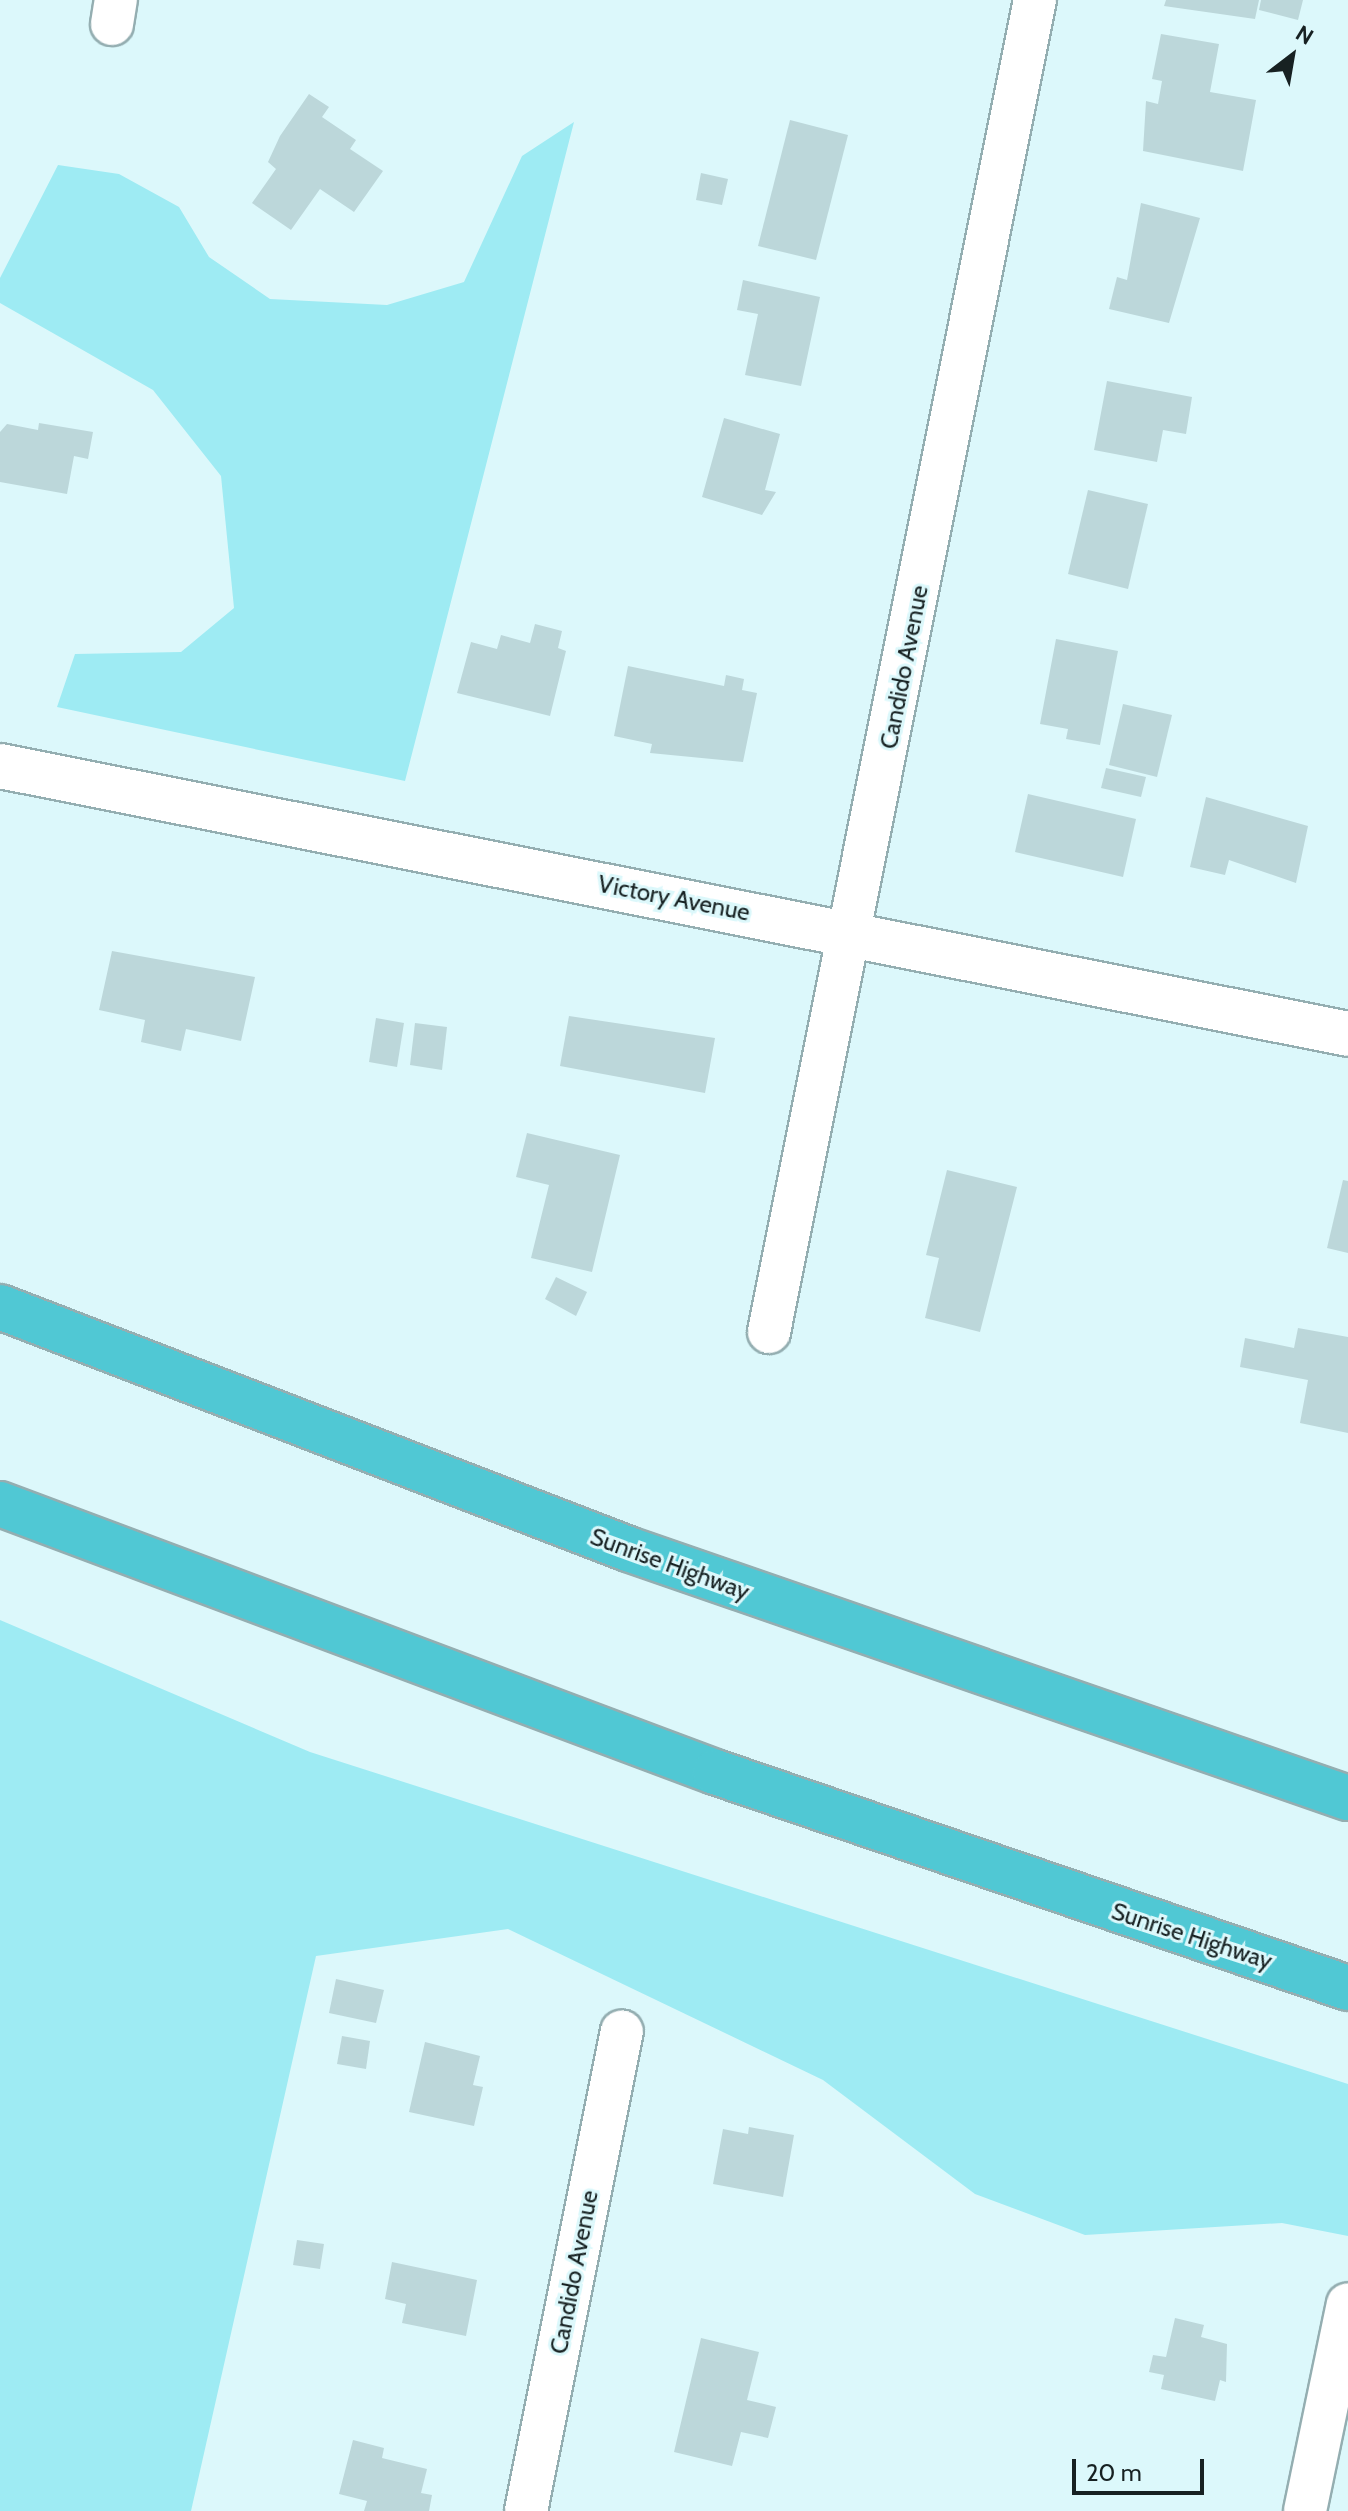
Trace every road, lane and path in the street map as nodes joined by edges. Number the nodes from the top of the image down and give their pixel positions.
1 (1035, 0) edge
2 (0, 766) edge
3 (852, 933) junction
4 (1348, 1034) edge
5 (0, 1307) edge
6 (769, 1332) dead end
7 (0, 1504) edge
8 (1348, 1798) edge
9 (1348, 1988) edge
10 (622, 2032) dead end
11 (1348, 2304) edge
12 (526, 2511) edge
13 (1305, 2511) edge

1 - 3 street, Candido Avenue
2 - 3 street, Victory Avenue
3 - 4 street, Victory Avenue
3 - 6 street, Candido Avenue
5 - 8 highway, Sunrise Highway
7 - 9 highway, Sunrise Highway
10 - 12 street, Candido Avenue
11 - 13 street

